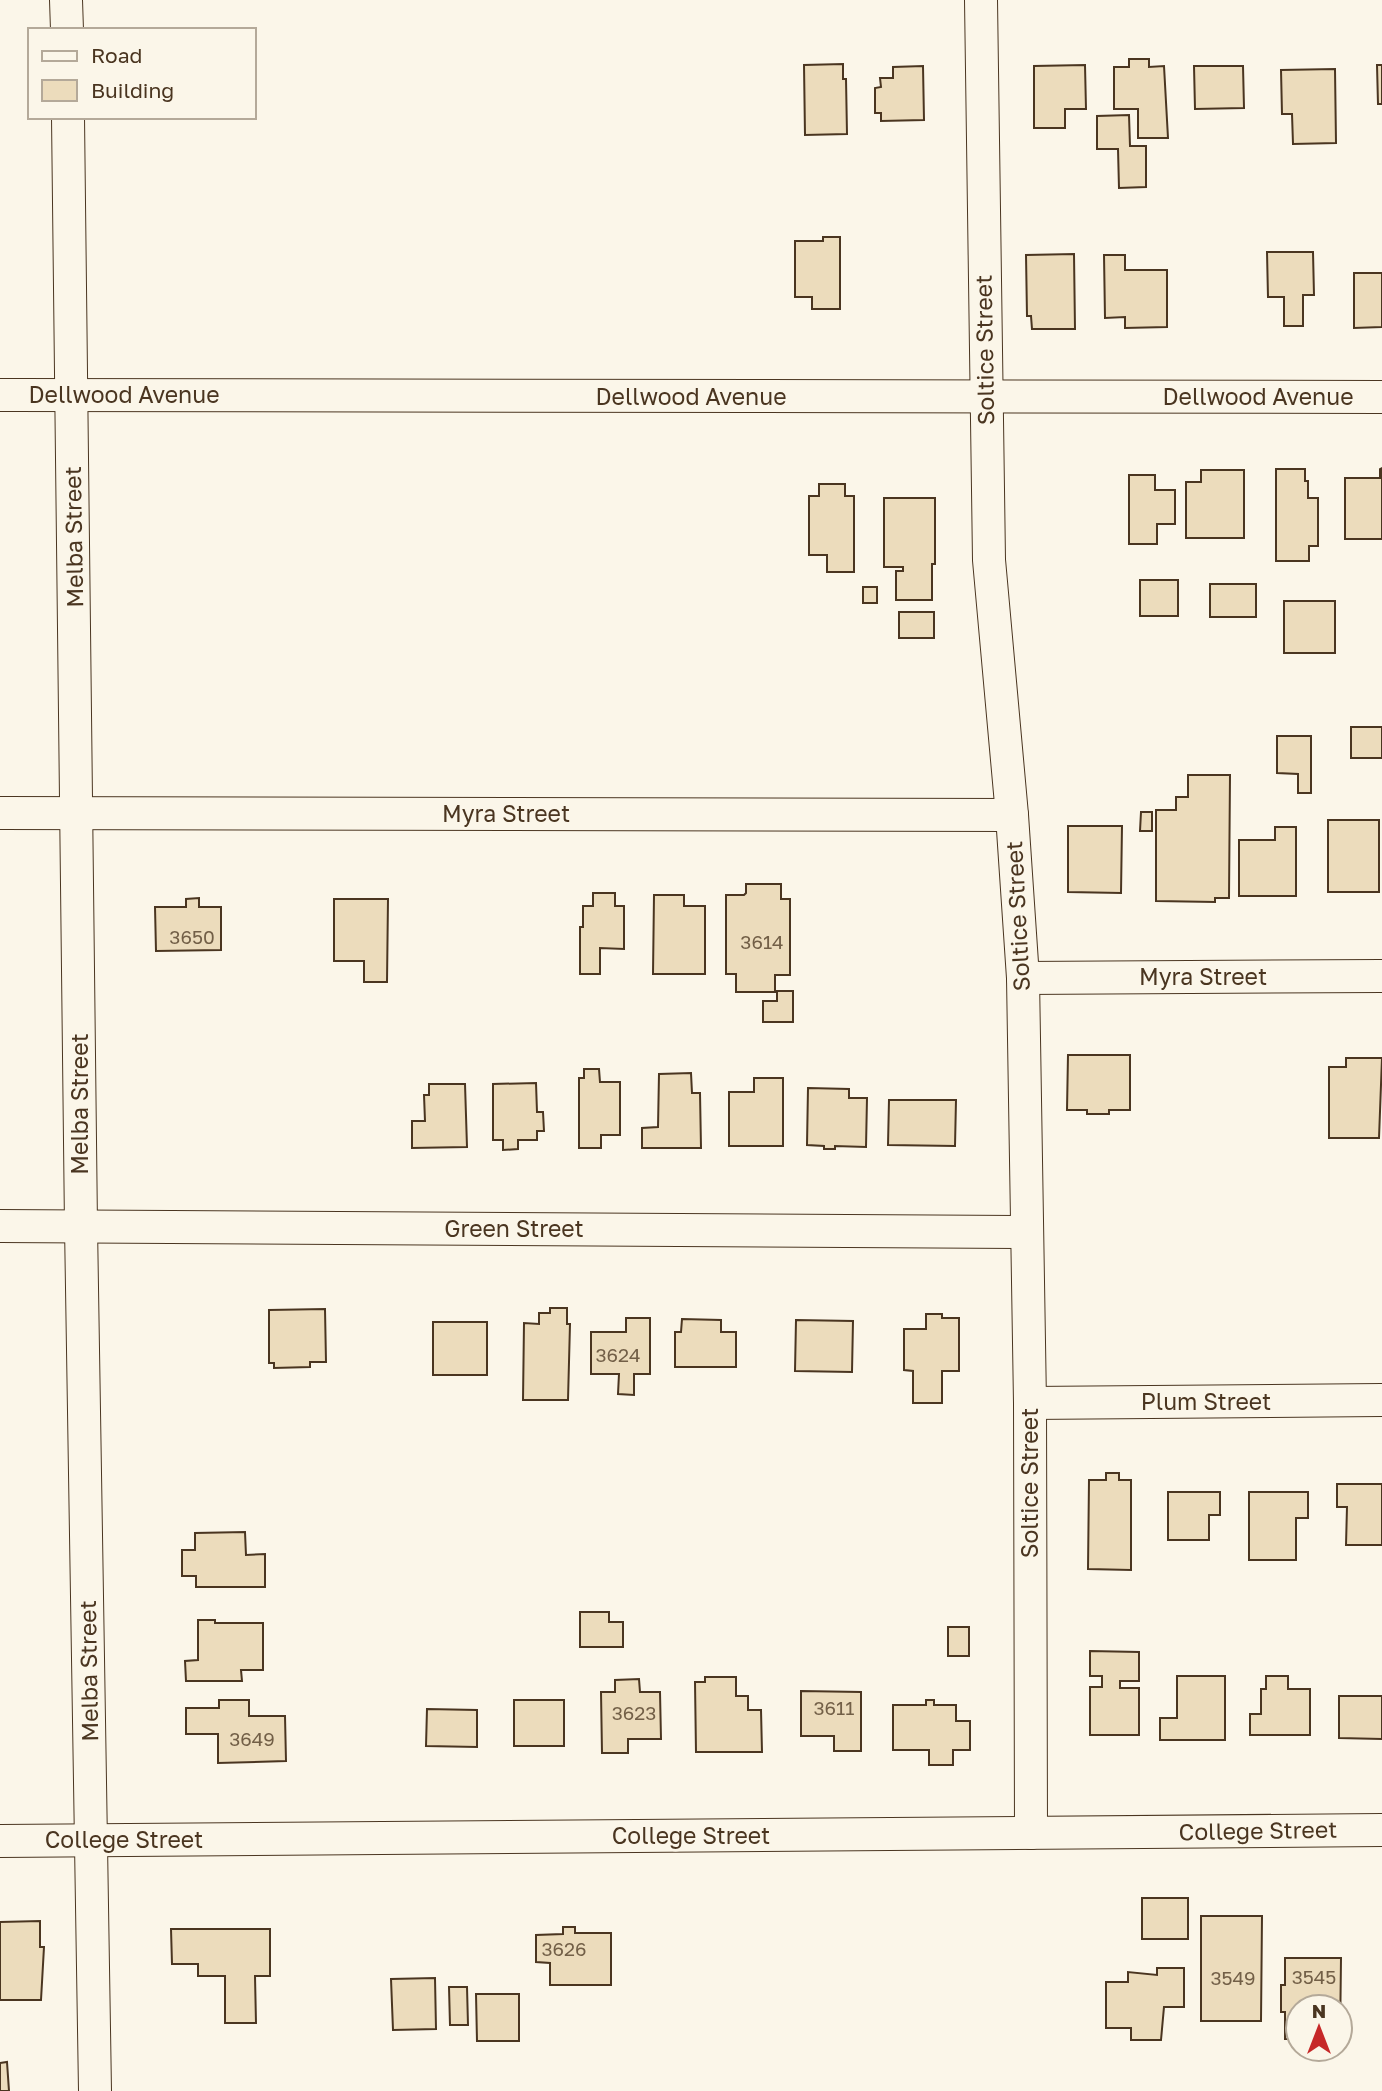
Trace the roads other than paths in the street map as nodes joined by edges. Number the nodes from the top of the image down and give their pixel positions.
1 (66, 0) edge
2 (981, 0) edge
3 (67, 28) edge
4 (68, 119) edge
5 (0, 395) edge
6 (72, 395) junction
7 (1382, 397) edge
8 (986, 398) junction
9 (0, 813) edge
10 (78, 813) junction
11 (1012, 815) junction
12 (1382, 976) edge
13 (1023, 978) junction
14 (0, 1226) edge
15 (82, 1226) junction
16 (1027, 1232) junction
17 (1382, 1400) edge
18 (1030, 1403) junction
19 (1382, 1830) edge
20 (1031, 1833) junction
21 (92, 1840) junction
22 (0, 1841) edge
23 (95, 2091) edge

1 - 3 street
2 - 8 street, Soltice Street
4 - 6 street, Melba Street
5 - 6 street, Dellwood Avenue
6 - 8 street, Dellwood Avenue
6 - 10 street, Melba Street
7 - 8 street, Dellwood Avenue
8 - 11 street, Soltice Street
9 - 10 street, Myra Street
10 - 11 street, Myra Street
10 - 15 street, Melba Street
11 - 13 street, Soltice Street
12 - 13 street, Myra Street
13 - 16 street, Soltice Street
14 - 15 street, Green Street
15 - 16 street, Green Street
15 - 21 street, Melba Street
16 - 18 street, Soltice Street
17 - 18 street, Plum Street
18 - 20 street, Soltice Street
19 - 20 street, College Street
20 - 21 street, College Street
21 - 22 street, College Street
21 - 23 street, Melba Street

